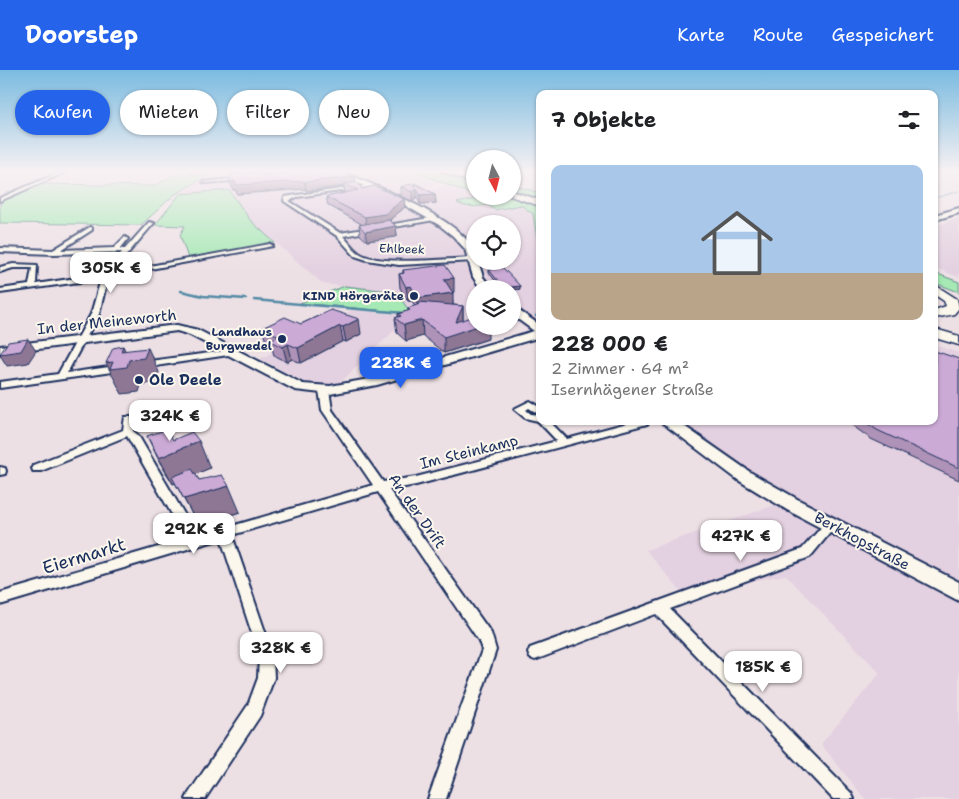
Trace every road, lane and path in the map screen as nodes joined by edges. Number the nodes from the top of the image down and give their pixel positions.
1 (291, 204) edge
2 (406, 204) edge
3 (959, 210) edge
4 (938, 217) edge
5 (434, 218) junction
6 (151, 223) dead end
7 (90, 229) dead end
8 (339, 235) junction
9 (125, 239) dead end
10 (466, 244) edge
11 (270, 246) dead end
12 (0, 250) edge
13 (116, 250) junction
14 (127, 251) junction
15 (54, 252) junction
16 (466, 260) edge
17 (0, 270) edge
18 (105, 276) junction
19 (32, 287) junction
20 (938, 290) edge
21 (0, 291) edge
22 (938, 291) edge
23 (959, 297) edge
24 (938, 313) edge
25 (521, 315) edge
26 (526, 319) junction
27 (536, 321) edge
28 (536, 328) edge
29 (938, 328) edge
30 (536, 332) edge
31 (938, 334) edge
32 (959, 334) edge
33 (80, 340) junction
34 (959, 341) edge
35 (0, 350) edge
36 (232, 352) junction
37 (61, 376) junction
38 (0, 384) edge
39 (324, 390) junction
40 (536, 409) edge
41 (536, 417) edge
42 (128, 419) dead end
43 (547, 425) edge
44 (632, 425) edge
45 (673, 425) edge
46 (128, 432) junction
47 (564, 442) junction
48 (37, 468) dead end
49 (380, 487) junction
50 (830, 525) junction
51 (225, 532) junction
52 (193, 541) junction
53 (959, 592) edge
54 (0, 599) edge
55 (659, 608) junction
56 (535, 652) dead end
57 (195, 799) edge
58 (437, 799) edge
59 (844, 799) edge

1 - 8 street, Ehlbeek
2 - 5 main road
3 - 4 main road
5 - 8 street
5 - 10 main road
6 - 14 street
7 - 15 street
8 - 16 street, Ehlbeek
9 - 13 street
11 - 18 street
12 - 15 street
13 - 14 street
13 - 15 street
14 - 18 street
17 - 19 street
18 - 19 street
18 - 33 street
19 - 21 street
20 - 23 highway
22 - 24 highway
25 - 26 main road
26 - 27 main road
26 - 28 main road
29 - 32 highway
30 - 39 main road, In der Meineworth
31 - 34 highway
33 - 35 main road, In der Meineworth
33 - 36 main road, In der Meineworth
33 - 37 street
36 - 37 street
36 - 39 main road, In der Meineworth
37 - 38 street
39 - 49 street, An der Drift
40 - 41 street, Im Steinkamp
42 - 46 street
43 - 47 street
44 - 47 street, Im Steinkamp
45 - 50 main road, Berkhopstraße
46 - 48 street
46 - 52 street
47 - 49 street, Im Steinkamp
49 - 51 street, Eiermarkt
49 - 58 street, An der Drift
50 - 53 main road, Berkhopstraße
50 - 55 street
51 - 52 street, Eiermarkt
51 - 57 street
52 - 54 street, Eiermarkt
55 - 56 street
55 - 59 street

